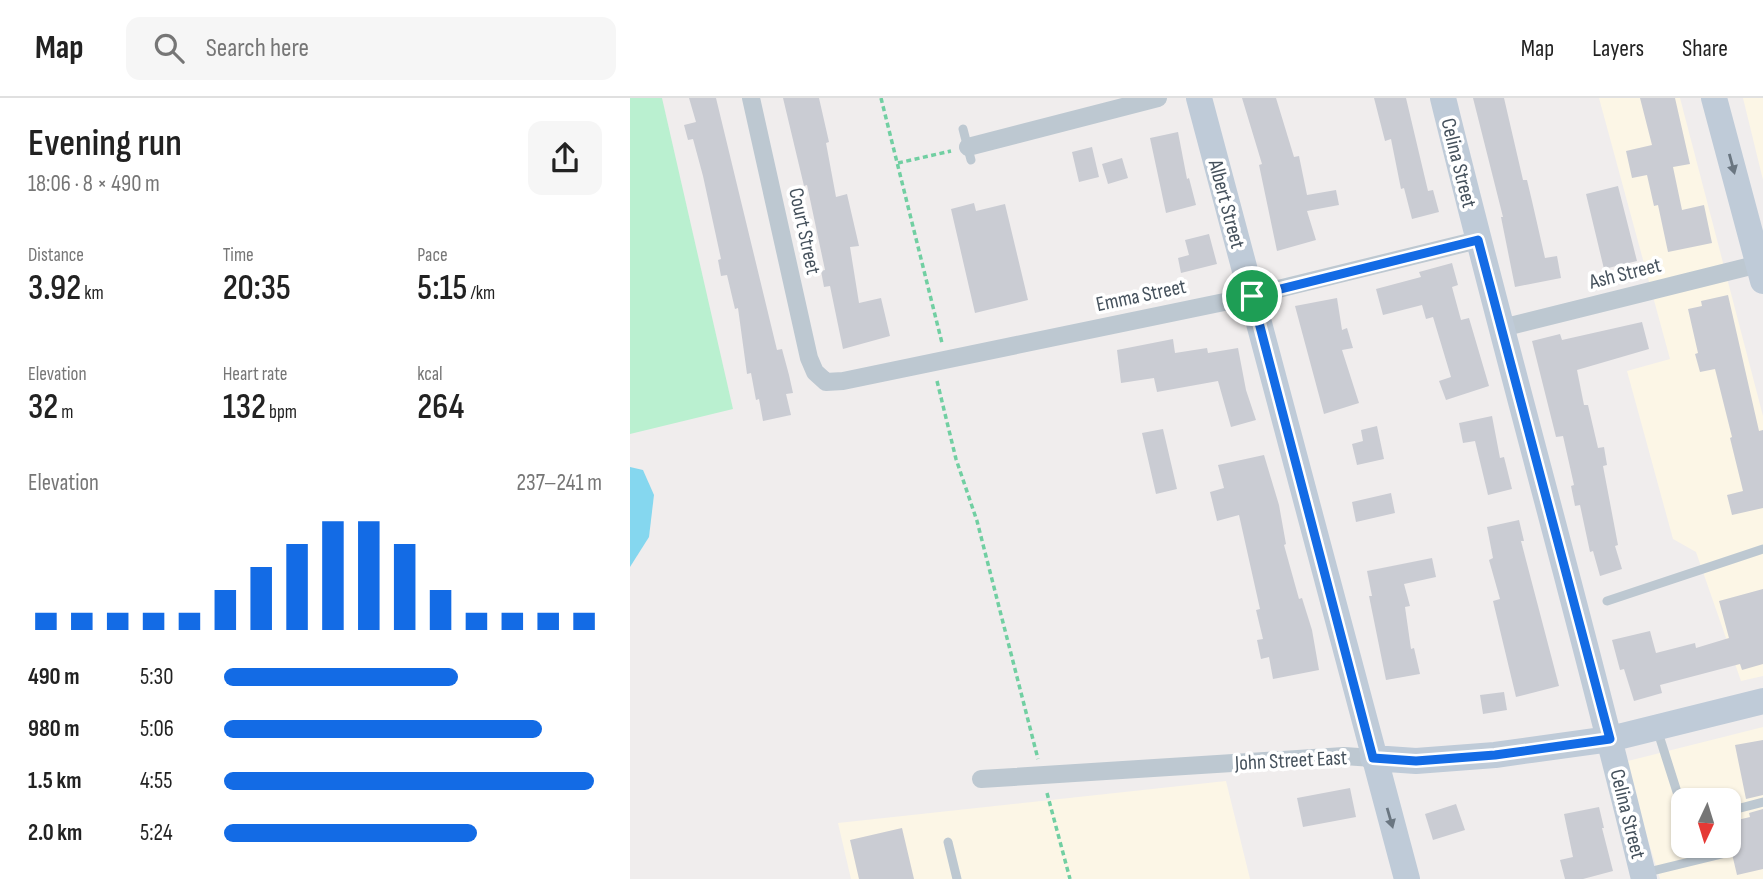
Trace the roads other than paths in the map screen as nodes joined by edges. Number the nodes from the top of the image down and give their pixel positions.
1 (751, 98) edge
2 (1158, 98) edge
3 (1199, 98) edge
4 (1443, 98) edge
5 (1714, 98) edge
6 (963, 128) dead end
7 (969, 153) joint
8 (1478, 240) junction
9 (1761, 273) edge
10 (1252, 296) junction
11 (1502, 328) junction
12 (816, 372) joint
13 (1763, 549) edge
14 (1606, 601) dead end
15 (1763, 701) edge
16 (1657, 727) junction
17 (1610, 739) junction
18 (1373, 758) junction
19 (981, 779) dead end
20 (1676, 788) edge
21 (1763, 802) edge
22 (1741, 808) edge
23 (948, 842) dead end
24 (1708, 858) edge
25 (1643, 876) edge
26 (957, 879) edge
27 (1407, 879) edge

1 - 12 street, Court Street
2 - 7 street
3 - 10 street, Albert Street
4 - 8 street, Celina Street
5 -> 9 street
6 - 7 lane
8 - 10 street, Emma Street
8 - 11 street, Celina Street
9 - 11 street, Ash Street
10 - 12 street, Emma Street
10 - 18 street, Albert Street
11 - 17 street, Celina Street
13 - 14 lane
15 - 16 street, John Street East
16 - 17 street, John Street East
16 - 20 lane
17 - 18 street, John Street East
17 - 25 street, Celina Street
18 - 19 street, John Street East
18 -> 27 street, Albert Street
21 - 22 lane
23 - 26 lane
24 - 25 lane

